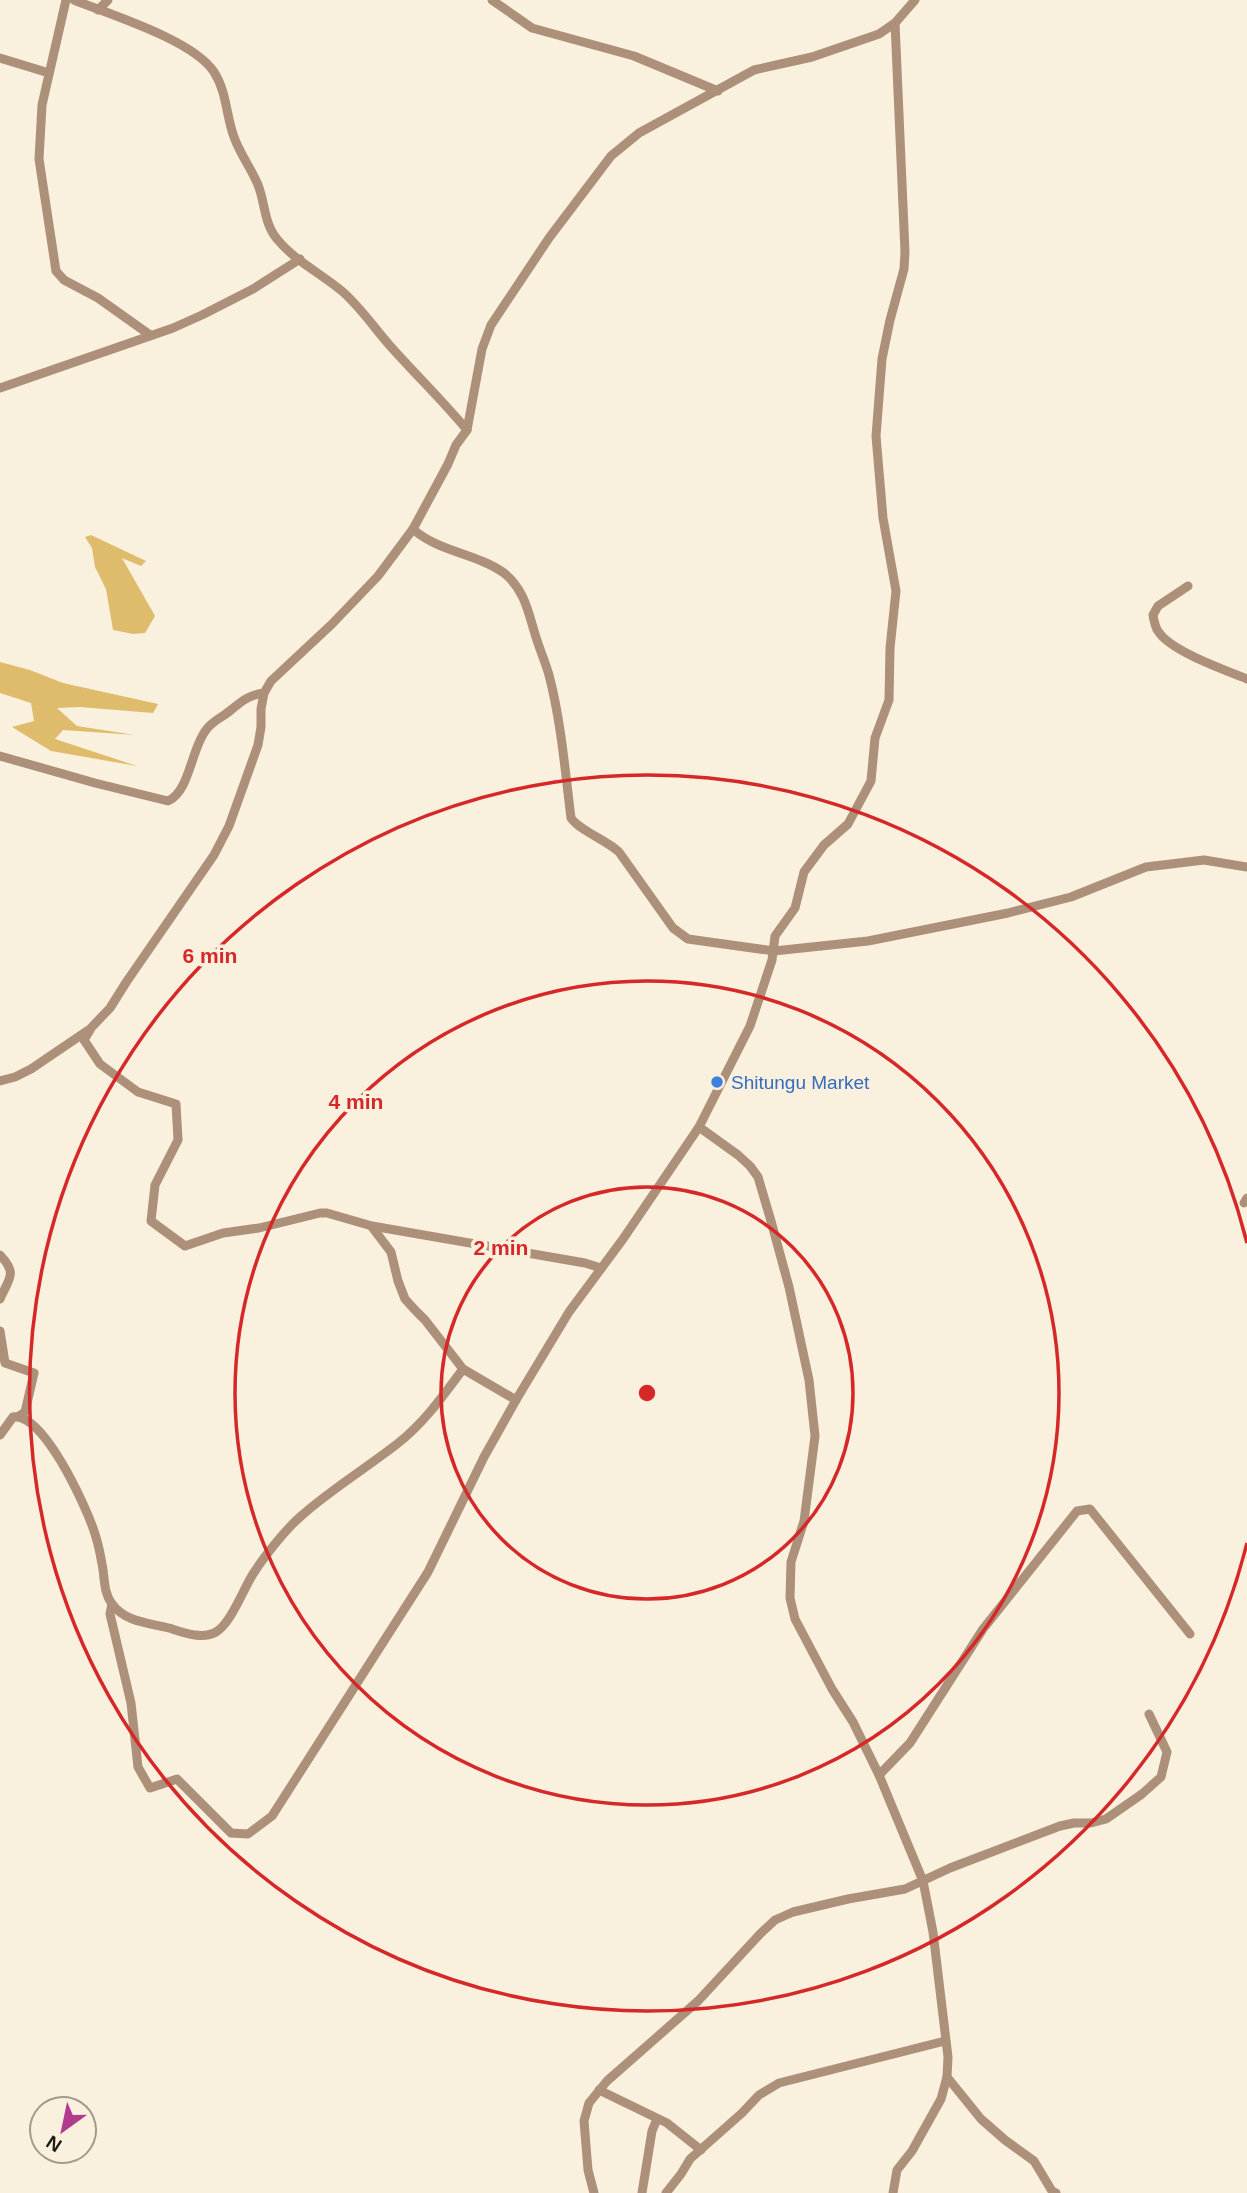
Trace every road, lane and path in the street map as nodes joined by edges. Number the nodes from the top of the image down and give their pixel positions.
1 (66, 0) edge
2 (74, 0) edge
3 (108, 0) edge
4 (492, 0) edge
5 (915, 0) edge
6 (99, 10) junction
7 (895, 23) junction
8 (0, 58) edge
9 (49, 73) junction
10 (718, 91) junction
11 (300, 259) junction
12 (150, 335) junction
13 (0, 388) edge
14 (467, 430) junction
15 (413, 529) junction
16 (1188, 586) dead end
17 (1247, 679) edge
18 (264, 693) junction
19 (0, 755) edge
20 (1247, 867) edge
21 (774, 951) junction
22 (90, 1029) junction
23 (0, 1081) edge
24 (699, 1127) junction
25 (372, 1226) junction
26 (0, 1255) edge
27 (601, 1268) junction
28 (0, 1299) edge
29 (0, 1331) edge
30 (463, 1369) junction
31 (516, 1400) junction
32 (19, 1416) junction
33 (0, 1435) edge
34 (111, 1604) junction
35 (1190, 1634) dead end
36 (1149, 1714) dead end
37 (879, 1774) junction
38 (923, 1881) junction
39 (945, 2040) junction
40 (947, 2077) junction
41 (599, 2090) junction
42 (657, 2119) junction
43 (701, 2150) junction
44 (594, 2193) edge
45 (642, 2193) edge
46 (666, 2193) edge
47 (893, 2193) edge
48 (1056, 2193) edge

1 - 9 street
2 - 6 street
3 - 6 street
4 - 10 street
5 - 7 street
6 - 11 street
7 - 10 street
7 - 21 street
8 - 9 street
9 - 12 street
10 - 14 street
11 - 12 street
11 - 14 street
12 - 13 street
14 - 15 street
15 - 18 street
15 - 21 street
16 - 17 street
18 - 19 street
18 - 22 street
20 - 21 street
21 - 24 street
22 - 23 street
22 - 25 street
24 - 27 street
24 - 37 street
25 - 27 street
25 - 30 street
26 - 28 street
27 - 31 street
29 - 32 street
30 - 31 street
30 - 34 street
31 - 34 street
32 - 33 street
32 - 34 street
35 - 37 street
36 - 38 street
37 - 38 street
38 - 39 street
38 - 41 street
39 - 40 street
39 - 43 street
40 - 47 street
40 - 48 street
41 - 42 street
41 - 44 street
42 - 43 street
42 - 45 street
43 - 46 street

